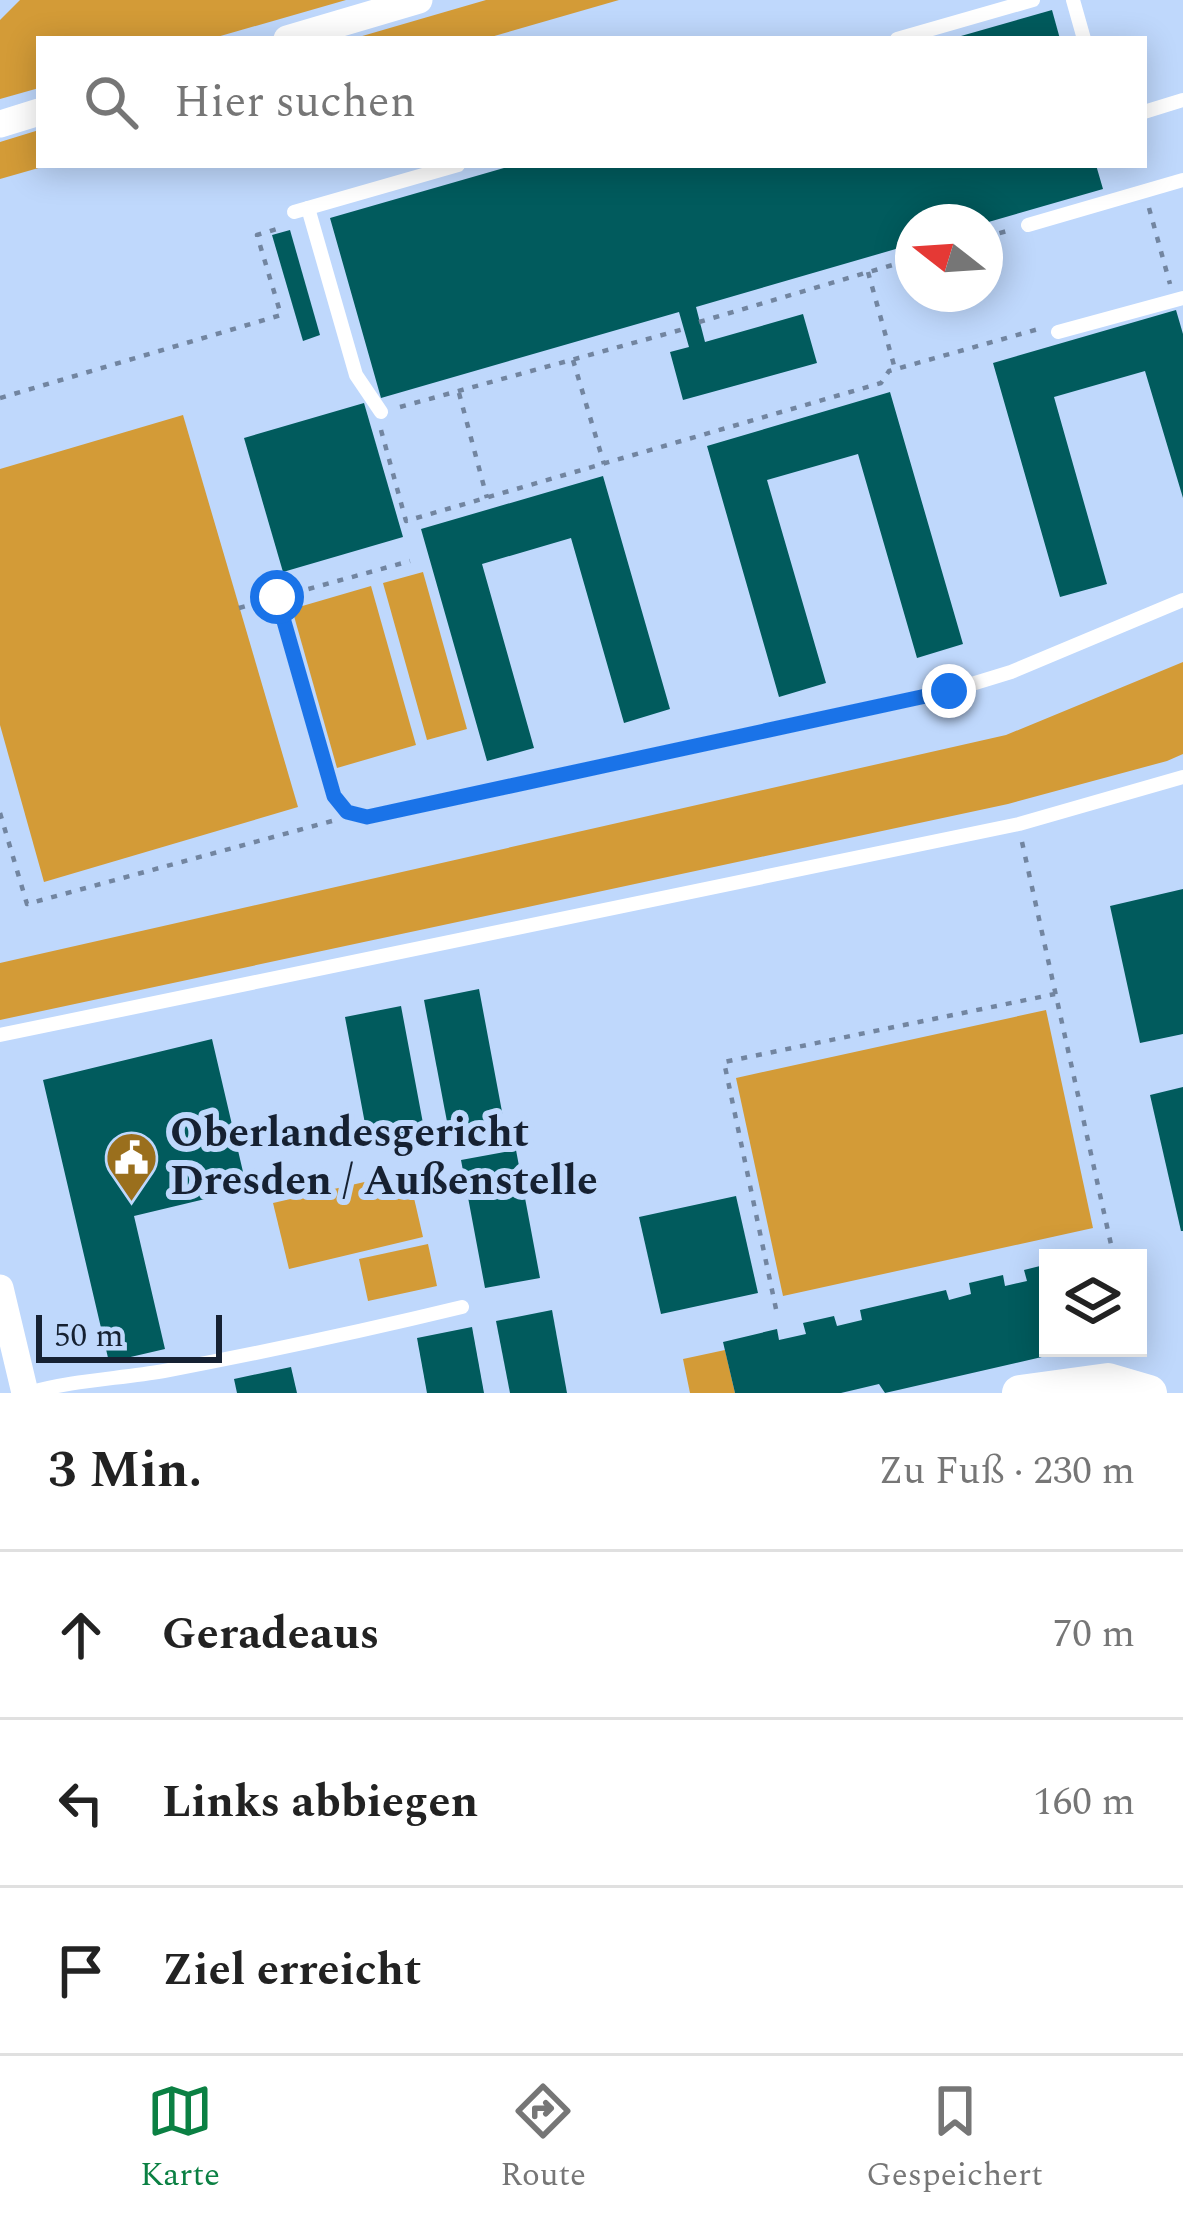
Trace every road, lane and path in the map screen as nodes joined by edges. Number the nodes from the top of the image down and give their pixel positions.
1 (419, 0) edge
2 (1033, 0) edge
3 (1078, 1) edge
4 (297, 36) edge
5 (907, 36) edge
6 (1084, 36) edge
7 (1183, 100) edge
8 (1147, 111) edge
9 (36, 113) edge
10 (0, 124) edge
11 (448, 168) edge
12 (1183, 180) edge
13 (1144, 191) junction
14 (304, 213) junction
15 (1028, 225) joint
16 (1003, 232) edge
17 (895, 264) edge
18 (868, 272) junction
19 (1179, 300) edge
20 (699, 322) dead end
21 (684, 329) dead end
22 (1058, 332) joint
23 (573, 360) junction
24 (896, 369) junction
25 (459, 391) junction
26 (0, 398) edge
27 (381, 412) junction
28 (604, 464) junction
29 (487, 497) junction
30 (410, 561) dead end
31 (277, 597) junction
32 (1183, 600) edge
33 (239, 608) dead end
34 (1183, 777) edge
35 (347, 812) junction
36 (0, 813) edge
37 (1019, 824) junction
38 (1055, 994) junction
39 (0, 1035) edge
40 (1112, 1249) edge
41 (0, 1288) edge
42 (462, 1307) dead end
43 (776, 1310) dead end
44 (27, 1393) edge
45 (1020, 1393) edge
46 (1149, 1393) edge

1 - 4 street
2 - 5 lane
3 - 6 lane
7 - 8 lane
9 - 10 street
11 - 14 lane
12 - 13 lane
13 - 15 lane
13 - 19 path
14 - 26 path
14 - 27 lane
15 - 16 path
17 - 18 path
18 - 20 path
18 - 24 path
19 - 22 lane
21 - 23 path
22 - 24 path
23 - 25 path
23 - 28 path
24 - 28 path
25 - 27 path
25 - 29 path
27 - 29 path
28 - 29 path
30 - 31 path
31 - 33 path
31 - 35 lane
32 - 35 lane
34 - 37 lane
35 - 36 path
37 - 38 path
37 - 39 lane
38 - 40 path
38 - 43 path
41 - 44 street
42 - 44 lane
45 - 46 main road

